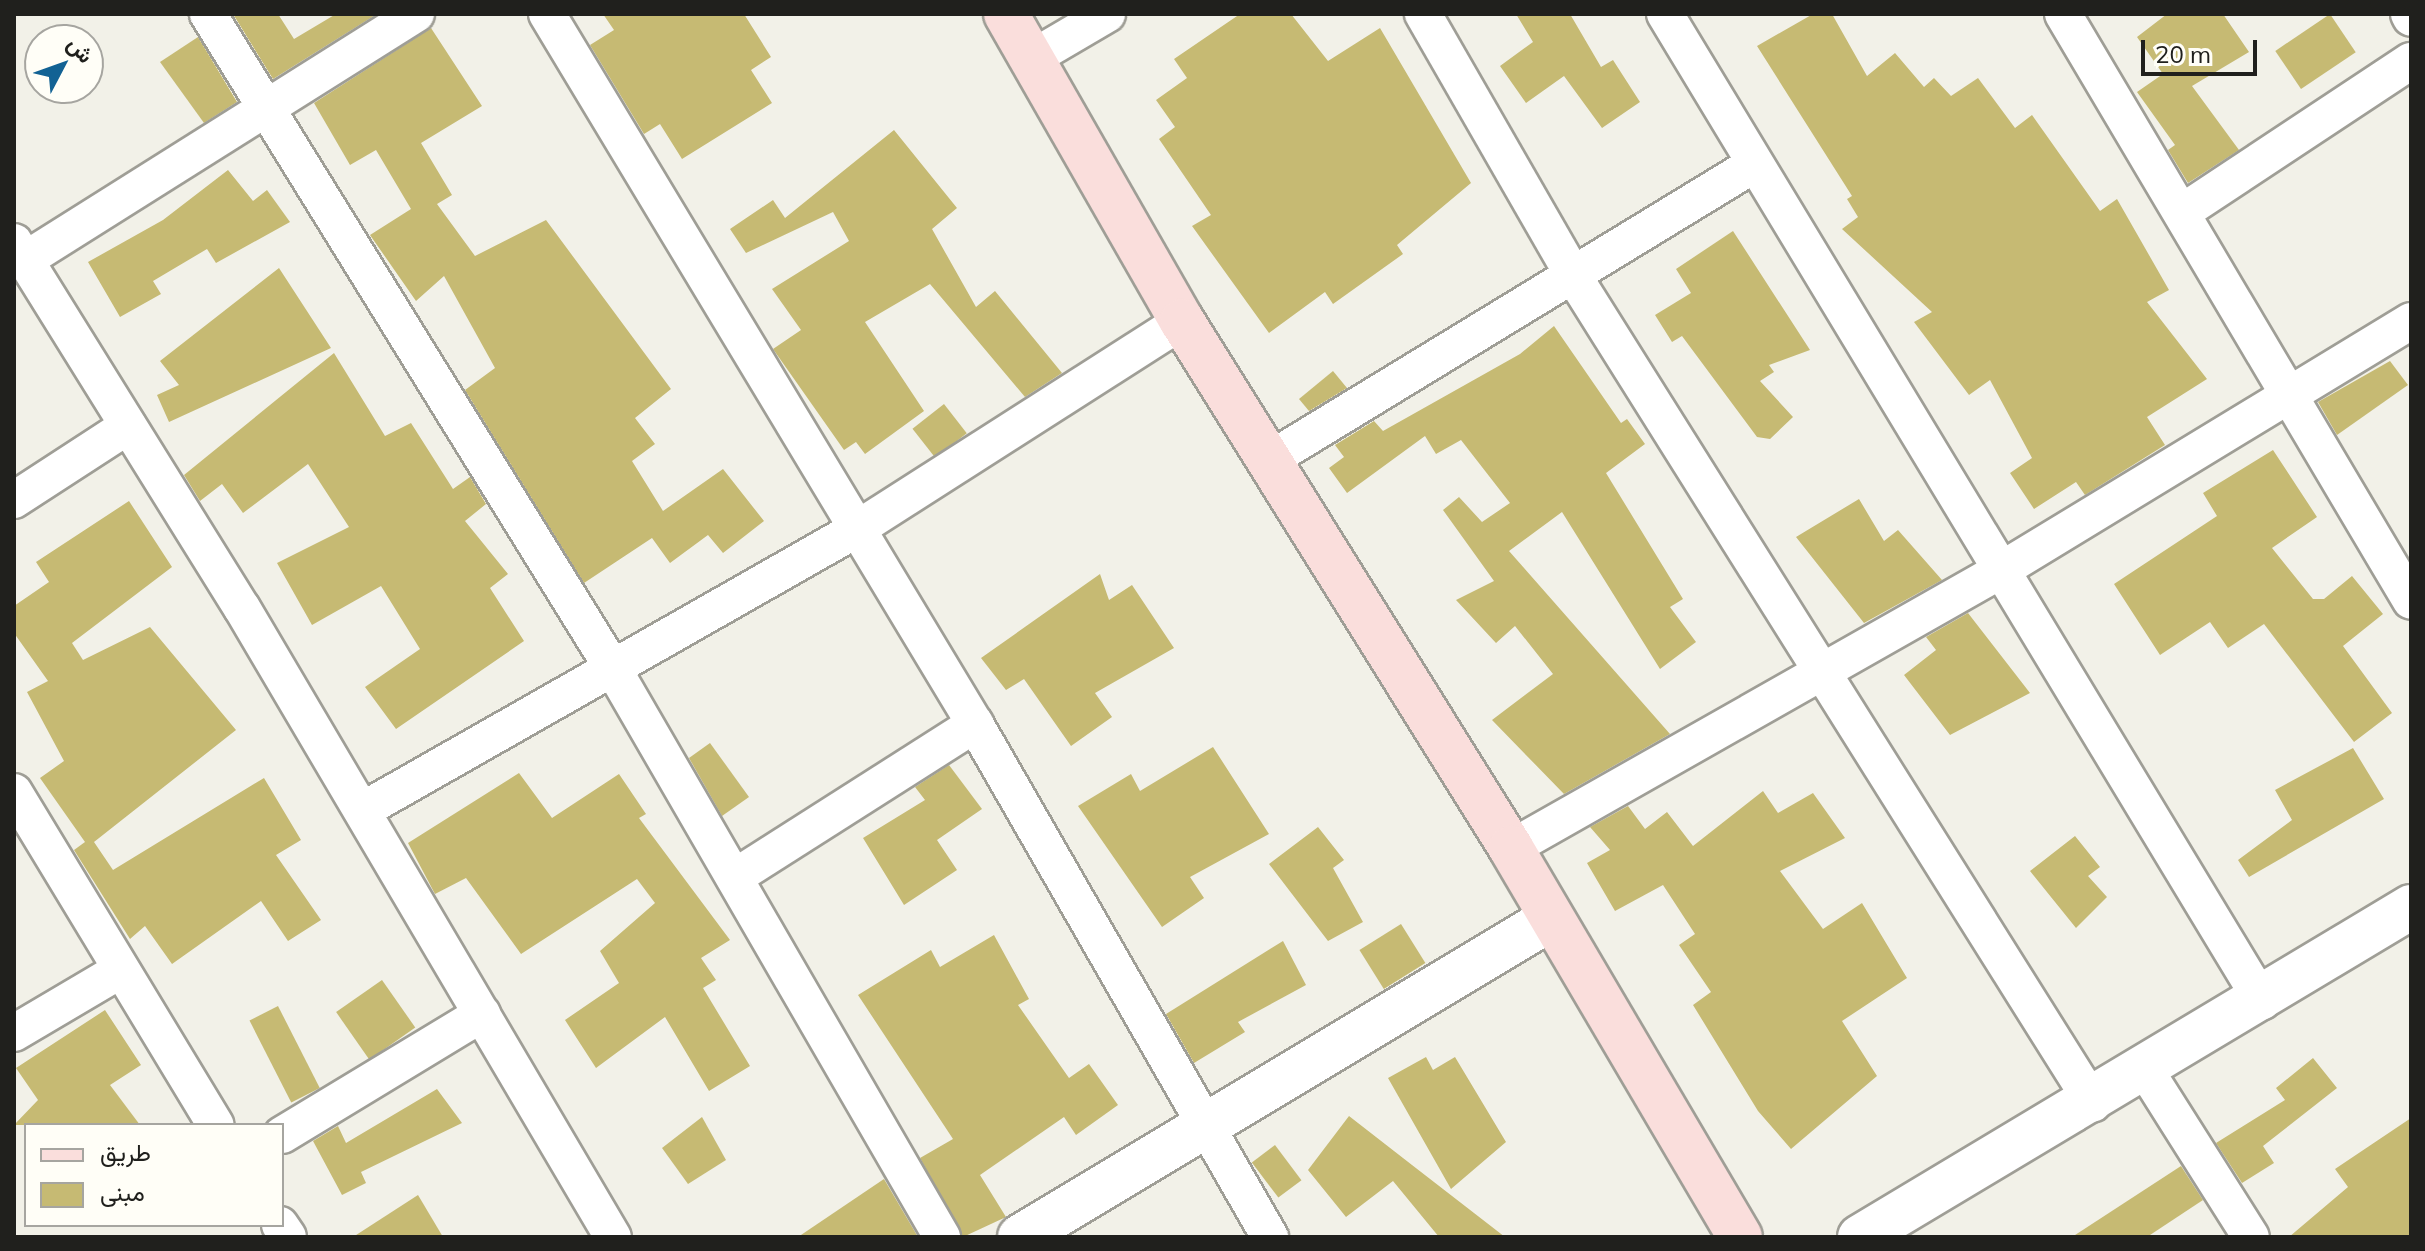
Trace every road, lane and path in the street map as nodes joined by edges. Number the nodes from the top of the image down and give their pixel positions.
1 (208, 14) edge
2 (416, 14) edge
3 (547, 14) edge
4 (1006, 14) edge
5 (1107, 14) edge
6 (1423, 14) edge
7 (1665, 14) edge
8 (2063, 14) edge
9 (1032, 58) junction
10 (2411, 61) edge
11 (263, 106) junction
12 (1753, 165) junction
13 (2184, 211) junction
14 (19, 251) edge
15 (1574, 277) junction
16 (1182, 321) junction
17 (2411, 321) edge
18 (2287, 395) junction
19 (128, 426) junction
20 (1269, 460) junction
21 (14, 500) edge
22 (857, 529) junction
23 (1998, 572) junction
24 (2411, 601) edge
25 (612, 667) junction
26 (1821, 668) junction
27 (975, 724) junction
28 (14, 792) edge
29 (363, 810) junction
30 (1511, 848) junction
31 (735, 877) junction
32 (2409, 913) edge
33 (1550, 919) junction
34 (117, 972) junction
35 (2262, 1001) junction
36 (482, 1014) junction
37 (14, 1033) edge
38 (2146, 1071) junction
39 (2093, 1103) junction
40 (215, 1123) edge
41 (1202, 1128) junction
42 (284, 1134) edge
43 (613, 1237) edge
44 (942, 1237) edge
45 (1020, 1237) edge
46 (1270, 1237) edge
47 (1740, 1237) edge
48 (1860, 1237) edge
49 (2251, 1237) edge

1 - 11 street
2 - 11 street
3 - 22 street
4 - 9 main road
5 - 9 street
6 - 15 street
7 - 12 street
8 - 13 street
9 - 16 main road
10 - 13 street
11 - 14 street
11 - 25 street
12 - 15 street
12 - 23 street
13 - 18 street
14 - 19 street
15 - 20 street
15 - 26 street
16 - 20 main road
16 - 22 street
17 - 18 street
18 - 23 street
18 - 24 street
19 - 21 street
19 - 29 street
20 - 30 main road
22 - 25 street
22 - 27 street
23 - 26 street
23 - 35 street
25 - 29 street
25 - 31 street
26 - 30 street
26 - 39 street
27 - 31 street
27 - 41 street
28 - 34 street
29 - 36 street
30 - 33 main road
31 - 44 street
32 - 35 street
33 - 41 street
33 - 47 main road
34 - 37 street
34 - 40 street
35 - 38 street
36 - 42 street
36 - 43 street
38 - 39 street
38 - 49 street
39 - 48 street
41 - 45 street
41 - 46 street

